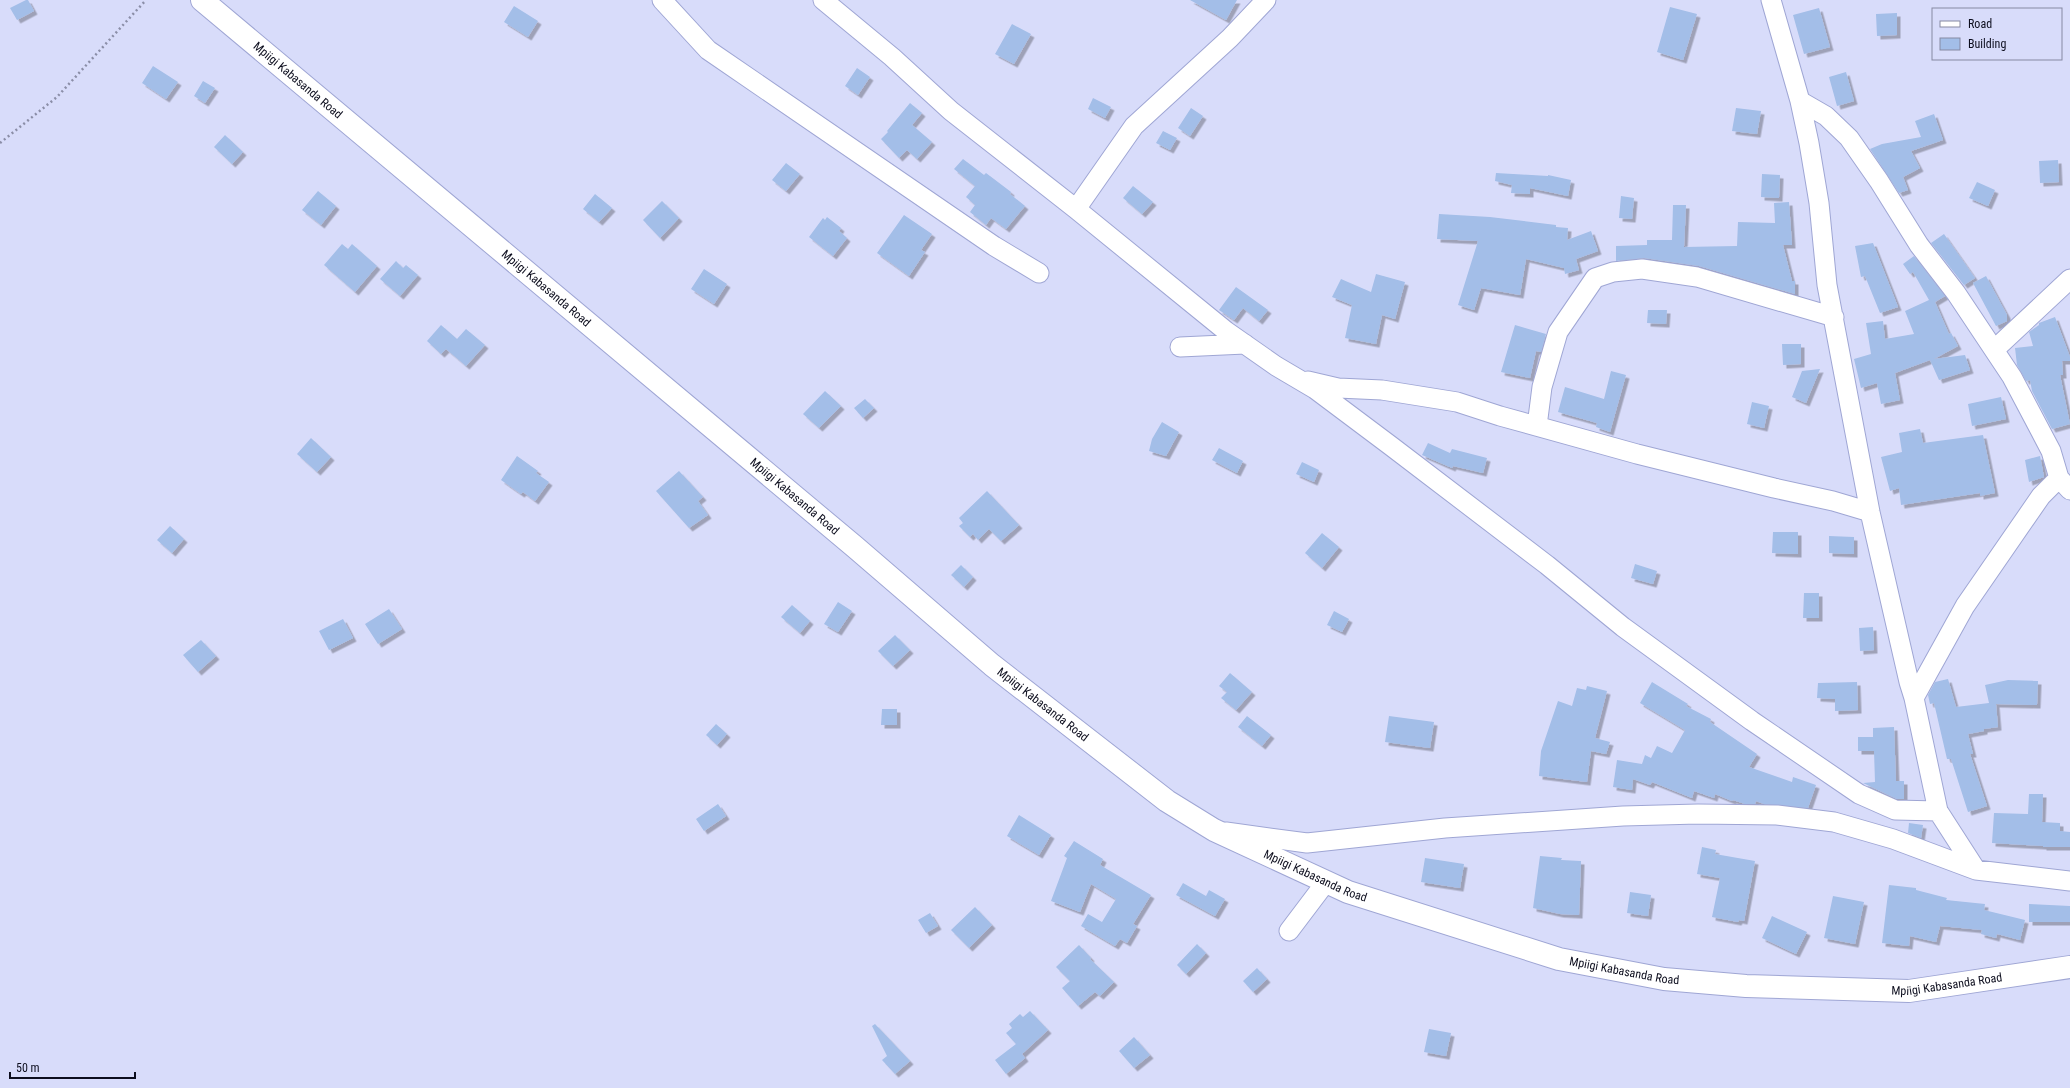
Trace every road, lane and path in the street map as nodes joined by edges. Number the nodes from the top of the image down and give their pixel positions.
1 (146, 0) edge
2 (202, 0) edge
3 (662, 0) edge
4 (823, 0) edge
5 (1266, 0) edge
6 (1771, 0) edge
7 (1800, 101) junction
8 (0, 143) edge
9 (1076, 209) junction
10 (1039, 273) dead end
11 (2070, 279) edge
12 (1834, 317) junction
13 (1245, 344) junction
14 (1180, 347) dead end
15 (1994, 350) junction
16 (1299, 379) junction
17 (1537, 426) junction
18 (2065, 484) edge
19 (1870, 512) junction
20 (1914, 698) junction
21 (1938, 812) junction
22 (1214, 830) junction
23 (1976, 870) junction
24 (2070, 881) edge
25 (1326, 882) junction
26 (1289, 932) dead end
27 (2070, 967) edge

1 - 8 path
2 - 22 main road, Mpiigi Kabasanda Road
3 - 10 street
4 - 9 street
5 - 9 street
6 - 7 street
7 - 12 street
7 - 15 street
9 - 13 street
11 - 15 street
12 - 17 street
12 - 19 street
13 - 14 street
13 - 16 street
15 - 18 street
16 - 17 street
16 - 21 street
17 - 19 street
18 - 20 street
19 - 20 street
20 - 21 street
21 - 23 street
22 - 23 street
22 - 25 main road, Mpiigi Kabasanda Road
23 - 24 street
25 - 26 street
25 - 27 main road, Mpiigi Kabasanda Road

